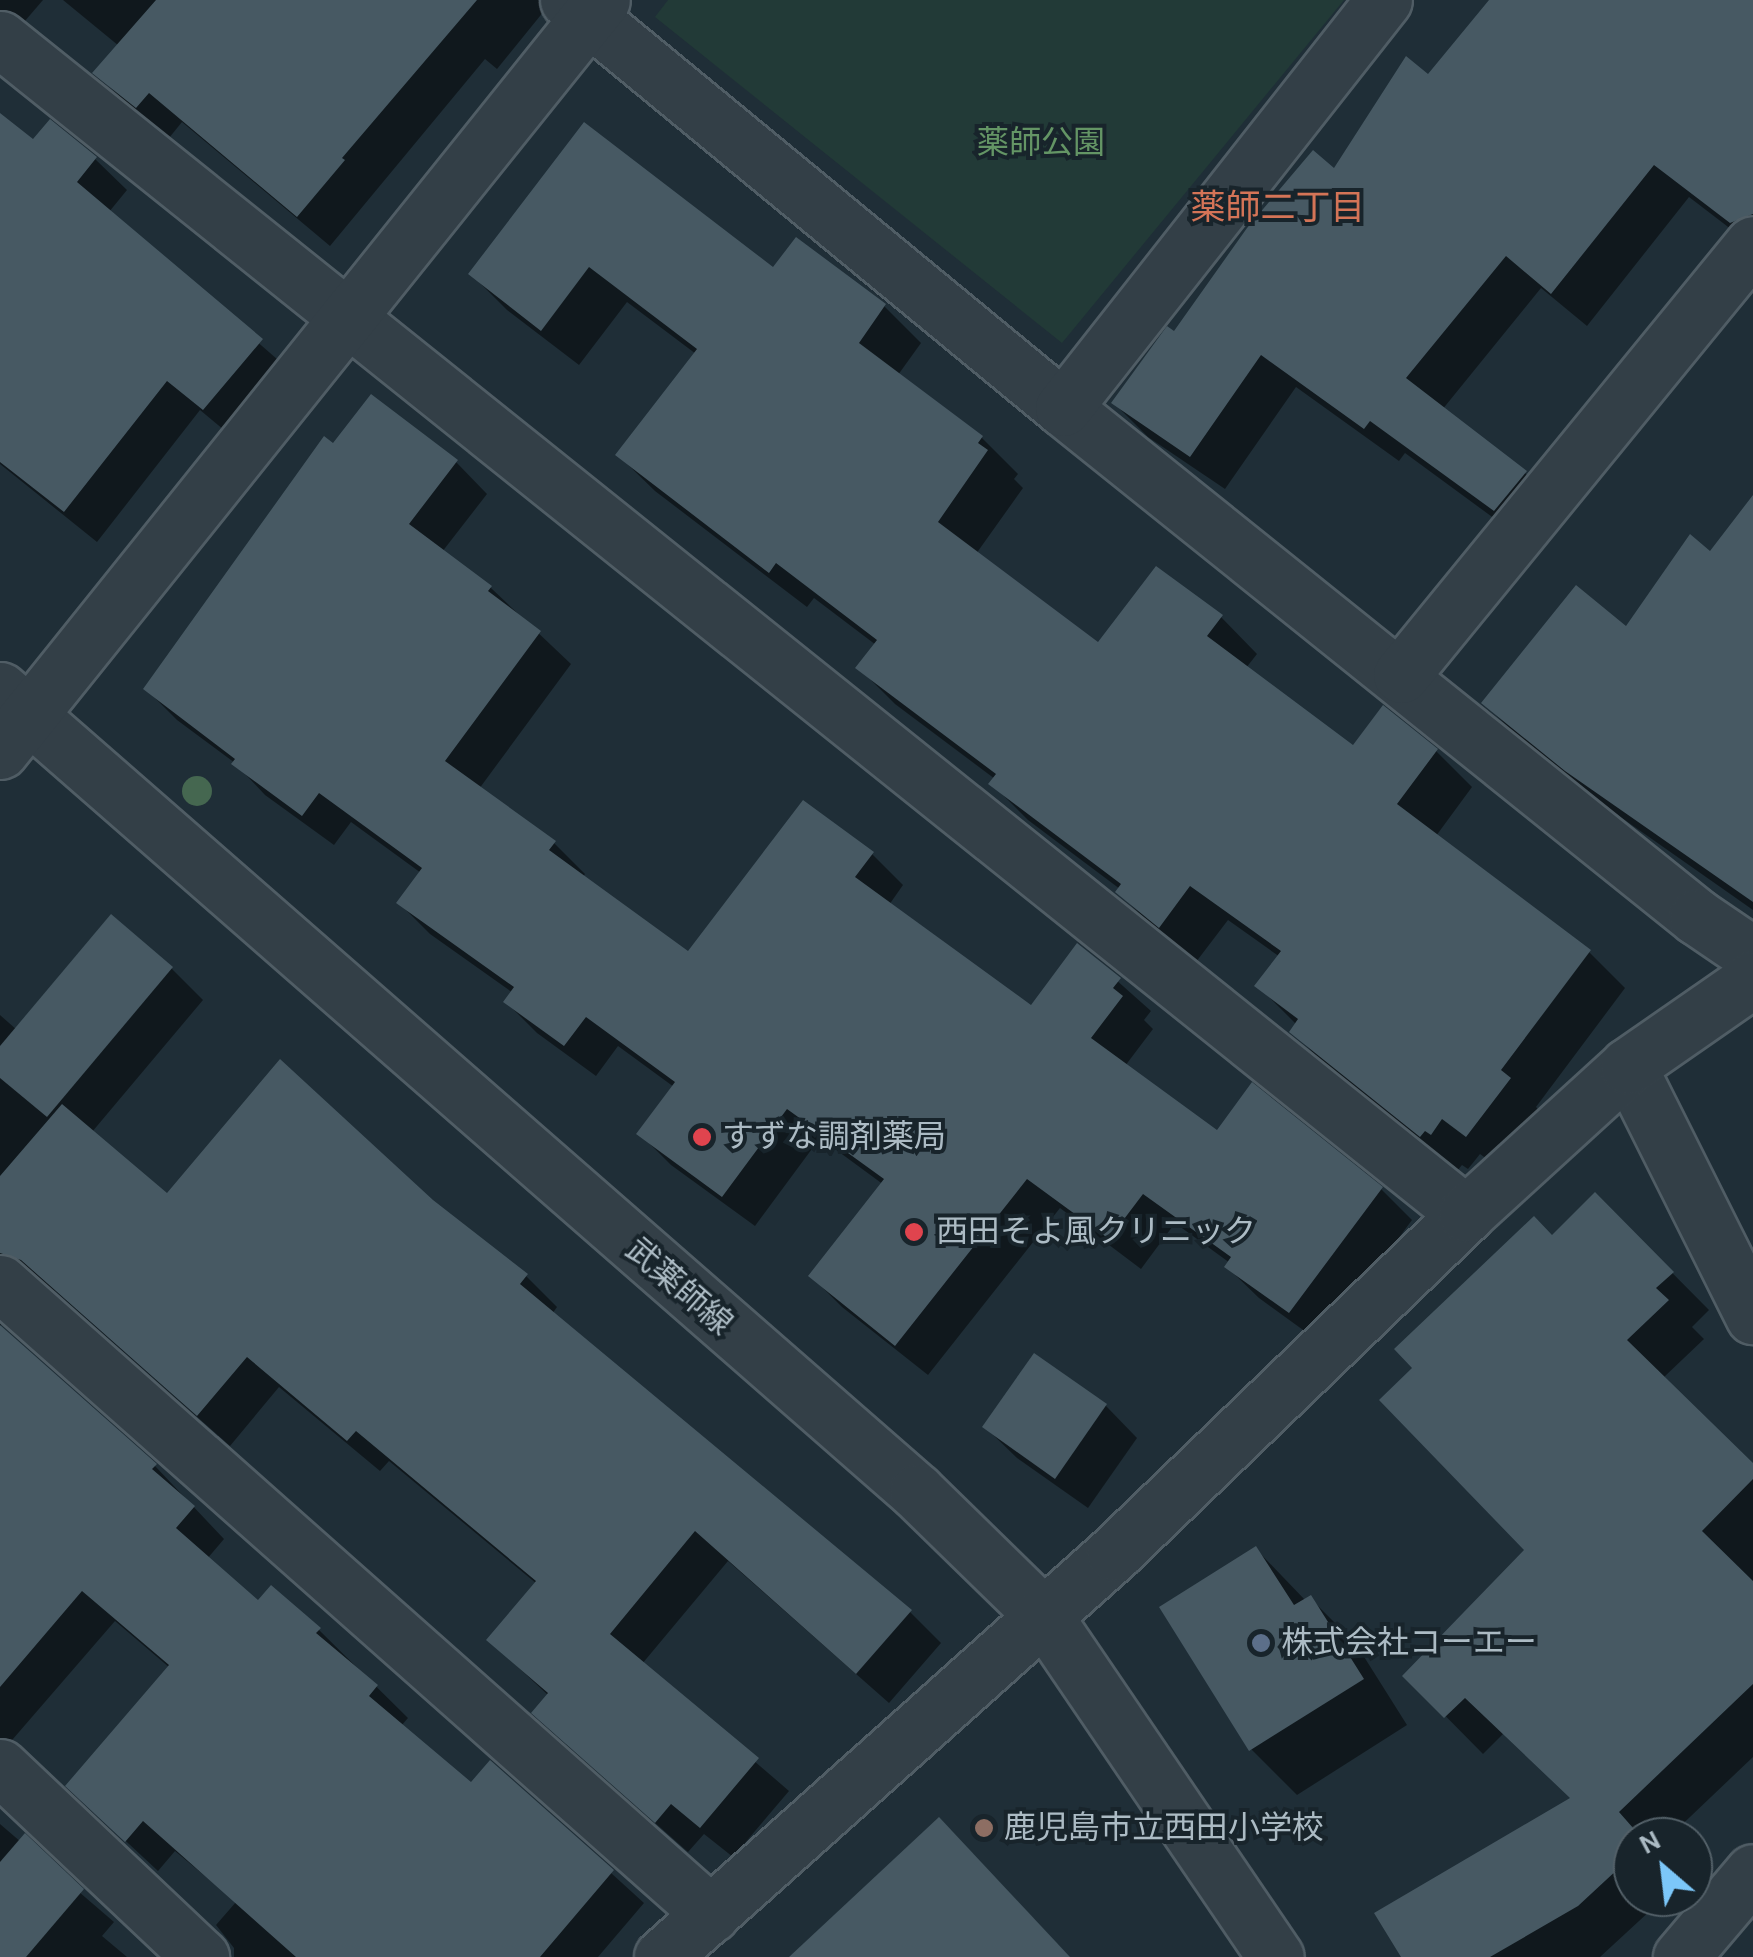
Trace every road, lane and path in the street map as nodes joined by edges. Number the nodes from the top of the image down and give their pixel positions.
1 (1384, 0) edge
2 (586, 5) edge
3 (0, 39) edge
4 (1753, 244) edge
5 (346, 318) junction
6 (1063, 408) junction
7 (1401, 675) junction
8 (10, 719) edge
9 (1747, 982) edge
10 (1628, 1066) junction
11 (1466, 1214) junction
12 (0, 1283) edge
13 (1753, 1316) edge
14 (1044, 1616) junction
15 (0, 1768) edge
16 (1753, 1872) edge
17 (711, 1914) junction
18 (201, 1957) edge
19 (662, 1957) edge
20 (1276, 1957) edge
21 (1681, 1957) edge

1 - 6 street
2 - 5 street
2 - 6 street
3 - 5 street
4 - 7 street
5 - 8 street
5 - 11 street
6 - 7 street
7 - 9 street
8 - 14 street, 武薬師線
9 - 10 street
10 - 11 street
10 - 13 street
11 - 14 street
12 - 17 street
14 - 17 street
14 - 20 street, 武薬師線
15 - 18 street
16 - 21 street
17 - 19 street

